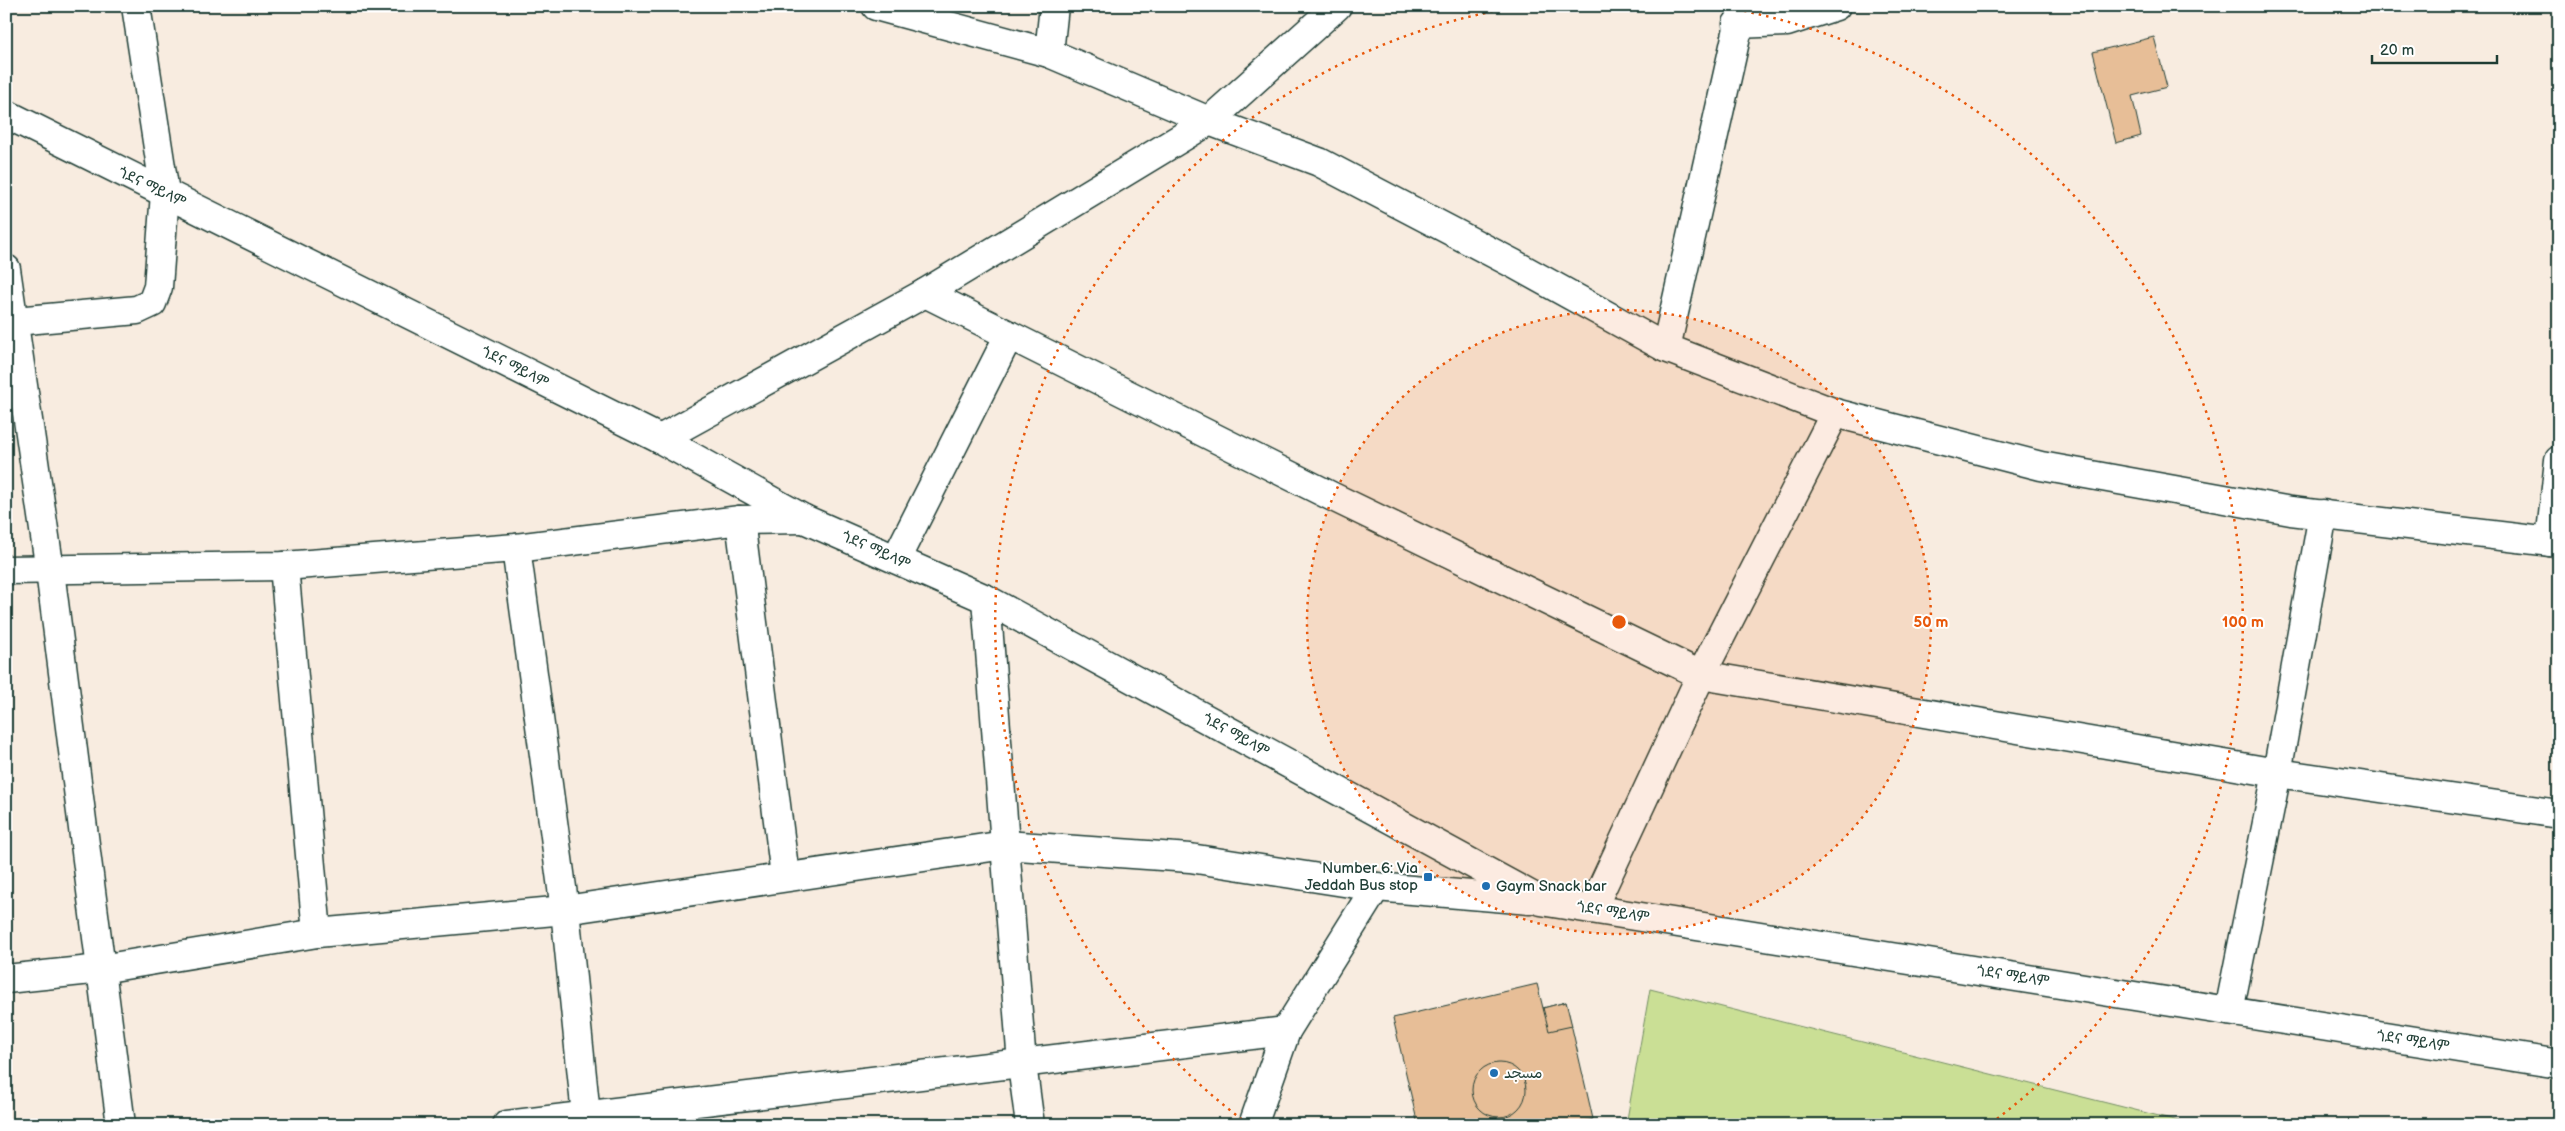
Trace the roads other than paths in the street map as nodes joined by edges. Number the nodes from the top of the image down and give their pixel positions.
1 (136, 6) edge
2 (876, 6) edge
3 (1054, 6) edge
4 (1836, 6) edge
5 (1333, 7) edge
6 (1740, 15) edge
7 (1049, 53) junction
8 (6, 114) edge
9 (1209, 121) junction
10 (165, 193) junction
11 (6, 269) edge
12 (926, 293) junction
13 (15, 321) junction
14 (1009, 335) junction
15 (1666, 348) junction
16 (1835, 413) junction
17 (660, 439) junction
18 (2559, 460) edge
19 (2323, 514) junction
20 (804, 519) junction
21 (740, 520) junction
22 (2554, 542) edge
23 (516, 548) junction
24 (896, 559) junction
25 (284, 566) junction
26 (6, 570) edge
27 (50, 571) junction
28 (986, 599) junction
29 (1701, 674) junction
30 (2277, 773) junction
31 (2559, 814) edge
32 (1005, 845) junction
33 (785, 876) junction
34 (1376, 887) junction
35 (1542, 901) junction
36 (1592, 909) junction
37 (564, 910) junction
38 (317, 934) junction
39 (101, 969) junction
40 (6, 979) edge
41 (2229, 1011) junction
42 (1286, 1031) junction
43 (1022, 1064) junction
44 (2559, 1064) edge
45 (587, 1120) edge
46 (121, 1125) edge
47 (507, 1125) edge
48 (1030, 1125) edge
49 (1253, 1125) edge

1 - 10 street
2 - 7 street
3 - 7 street
4 - 6 street
5 - 9 street
6 - 15 street
7 - 9 street
8 - 10 street, ጎደና ማይላም
9 - 12 street
9 - 15 street
10 - 13 street
10 - 17 street, ጎደና ማይላም
11 - 13 street
12 - 14 street
12 - 17 street
13 - 27 street
14 - 24 street
14 - 29 street
15 - 16 street
16 - 19 street
16 - 29 street
17 - 20 street, ጎደና ማይላም
18 - 22 street
19 - 22 street
19 - 30 street
20 - 21 street
20 - 24 street, ጎደና ማይላም
21 - 23 street
21 - 33 street
23 - 25 street
23 - 37 street
24 - 28 street, ጎደና ማይላም
25 - 27 street
25 - 38 street
26 - 27 street
27 - 39 street
28 - 32 street
28 - 35 street, ጎደና ማይላም
29 - 30 street
29 - 36 street
30 - 31 street
30 - 41 street
32 - 33 street
32 - 34 street
32 - 43 street
33 - 37 street
34 - 35 street
34 - 42 street
35 - 36 street, ጎደና ማይላም
36 - 41 street, ጎደና ማይላም
37 - 38 street
37 - 45 street
38 - 39 street
39 - 40 street
39 - 46 street
41 - 44 street, ጎደና ማይላም
42 - 43 street
42 - 49 street
43 - 45 street
43 - 48 street
45 - 47 street

